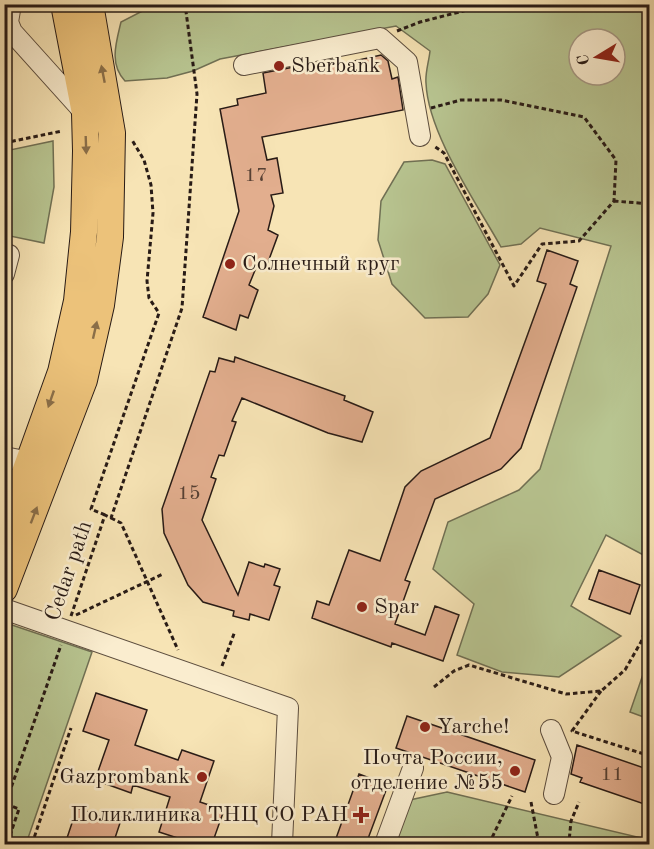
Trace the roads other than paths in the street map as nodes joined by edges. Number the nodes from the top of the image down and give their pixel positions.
1 (11, 4) edge
2 (64, 4) edge
3 (90, 4) edge
4 (8, 28) edge
5 (244, 65) dead end
6 (110, 109) junction
7 (85, 113) junction
8 (420, 136) road end
9 (9, 255) dead end
10 (4, 274) edge
11 (4, 457) edge
12 (30, 462) junction
13 (4, 531) edge
14 (4, 589) edge
15 (4, 609) edge
16 (551, 730) dead end
17 (412, 768) dead end
18 (554, 794) dead end
19 (282, 844) edge
20 (385, 844) edge

1 - 4 street
2 - 7 main road
6 -> 3 main road
4 - 7 street
5 - 8 street
6 - 7 main road
14 -> 6 main road
7 -> 12 main road
9 - 10 street
11 - 12 street
12 - 13 main road
15 - 19 street
16 - 18 street
17 - 20 street

